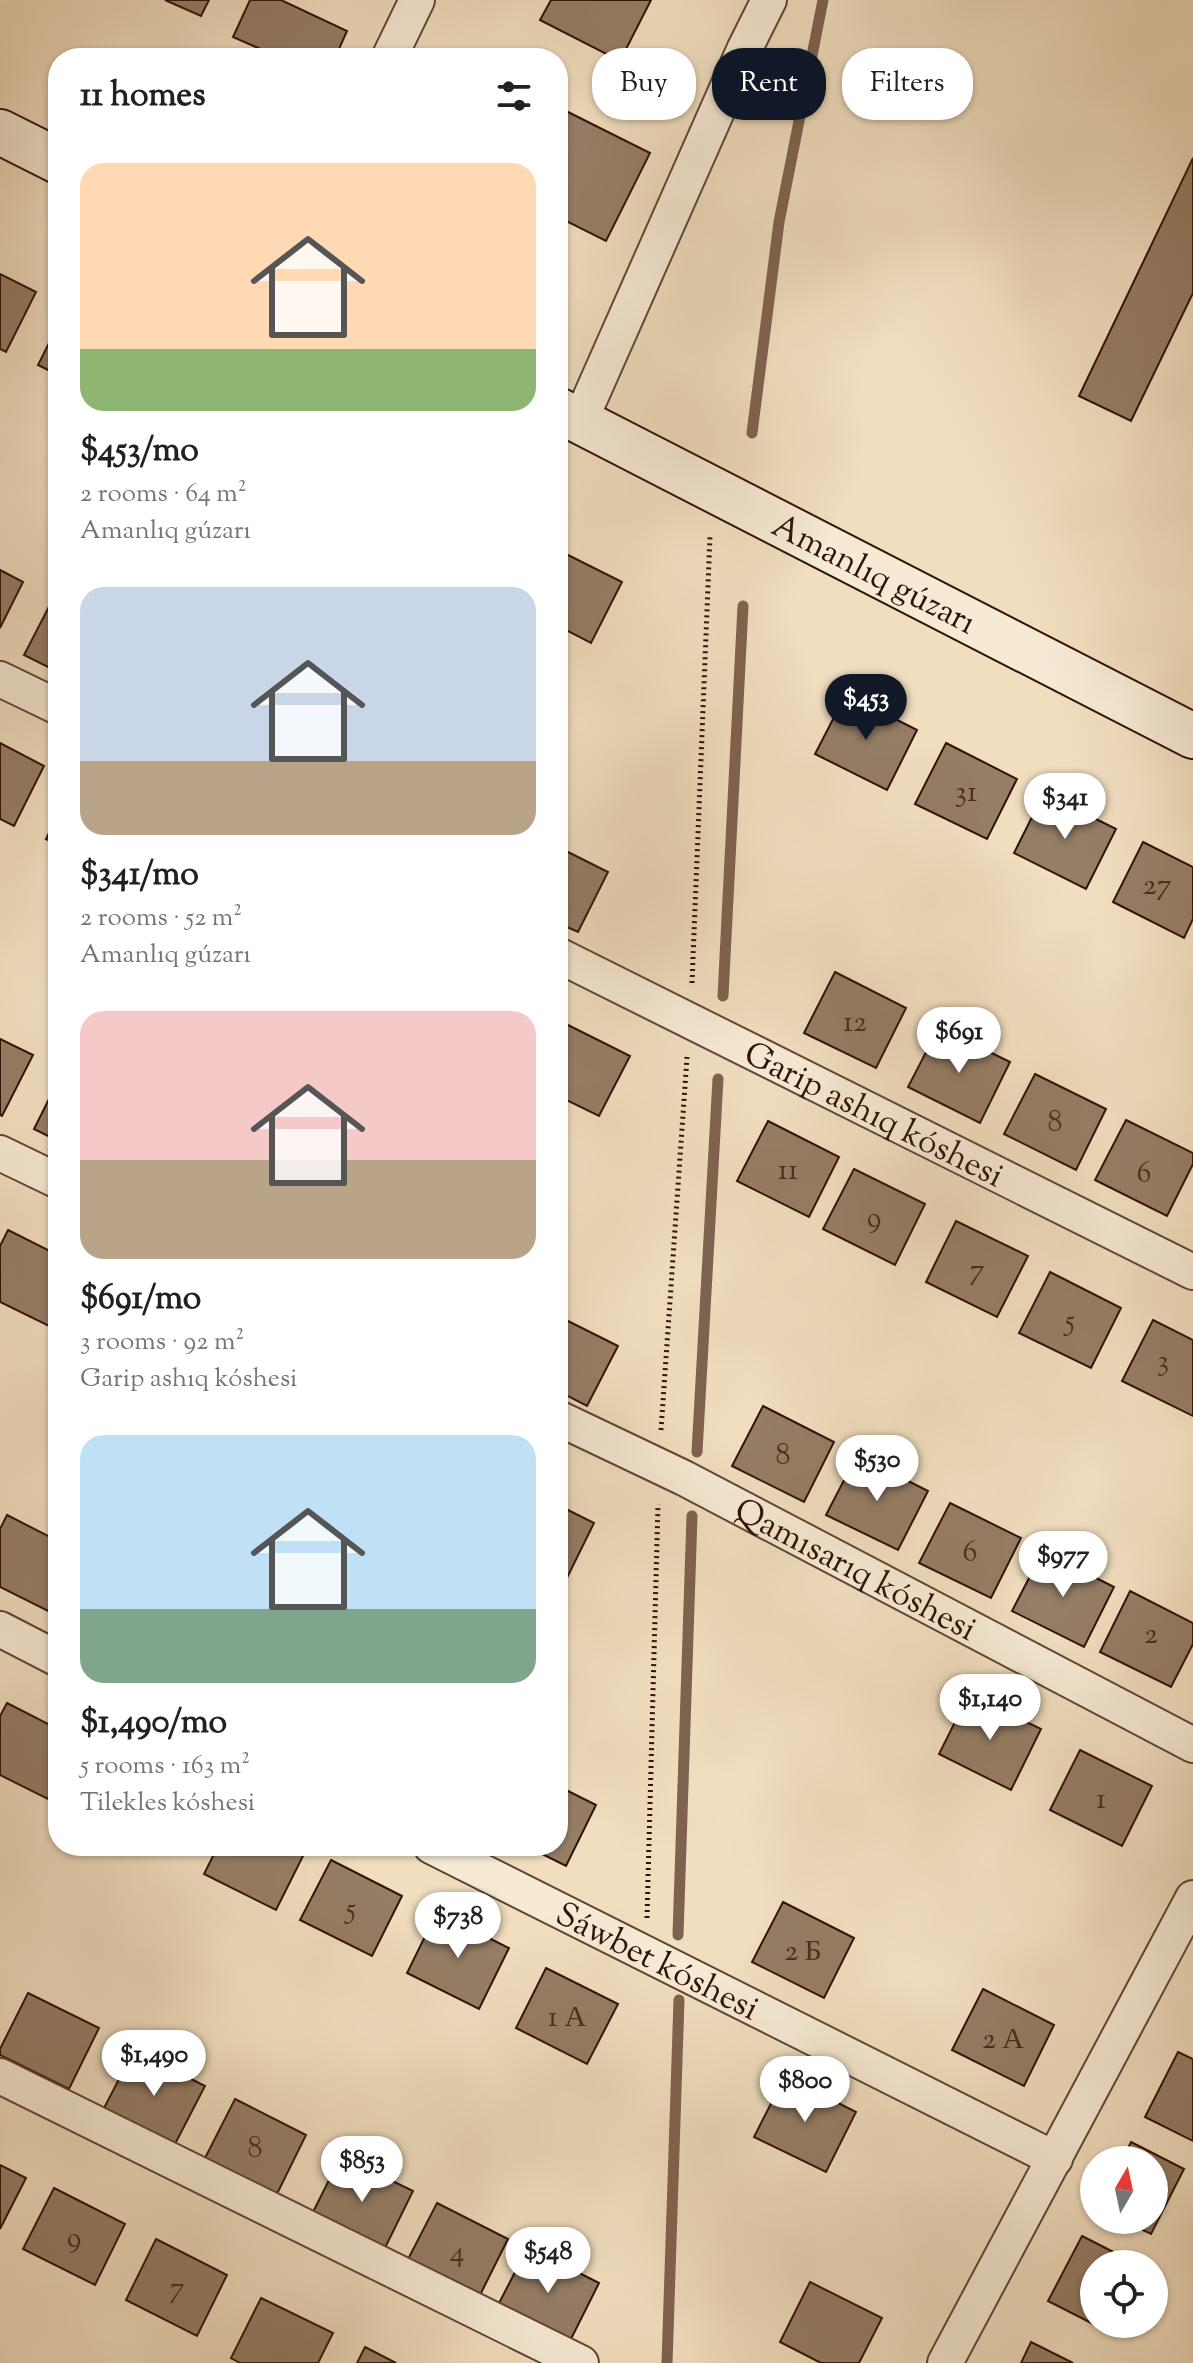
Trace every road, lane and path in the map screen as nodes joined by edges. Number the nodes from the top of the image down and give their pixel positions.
1 (417, 0) edge
2 (745, 0) edge
3 (769, 0) edge
4 (394, 48) edge
5 (745, 48) joint
6 (712, 117) edge
7 (0, 132) edge
8 (48, 156) edge
9 (569, 416) edge
10 (710, 536) dead end
11 (0, 679) edge
12 (48, 702) edge
13 (1193, 736) edge
14 (568, 960) edge
15 (690, 1020) junction
16 (0, 1153) edge
17 (48, 1176) edge
18 (1193, 1272) edge
19 (568, 1423) edge
20 (659, 1466) junction
21 (0, 1629) edge
22 (48, 1654) edge
23 (1193, 1745) edge
24 (451, 1856) edge
25 (1193, 1898) edge
26 (646, 1954) junction
27 (0, 2076) edge
28 (1055, 2159) junction
29 (581, 2363) edge
30 (945, 2363) edge

1 - 4 street
2 - 5 street
3 - 5 street
6 - 9 street
7 - 8 street
9 - 13 street, Amanlıq gúzarı
10 - 15 path
11 - 12 street
14 - 15 street, Ǵarip ashıq kóshesi
15 - 18 street, Ǵarip ashıq kóshesi
15 - 20 path
16 - 17 street
19 - 20 street, Qamısarıq kóshesi
20 - 23 street, Qamısarıq kóshesi
20 - 26 path
21 - 22 street
24 - 26 street, Sáwbet kóshesi
25 - 28 street
26 - 28 street, Sáwbet kóshesi
27 - 29 street
28 - 30 street

